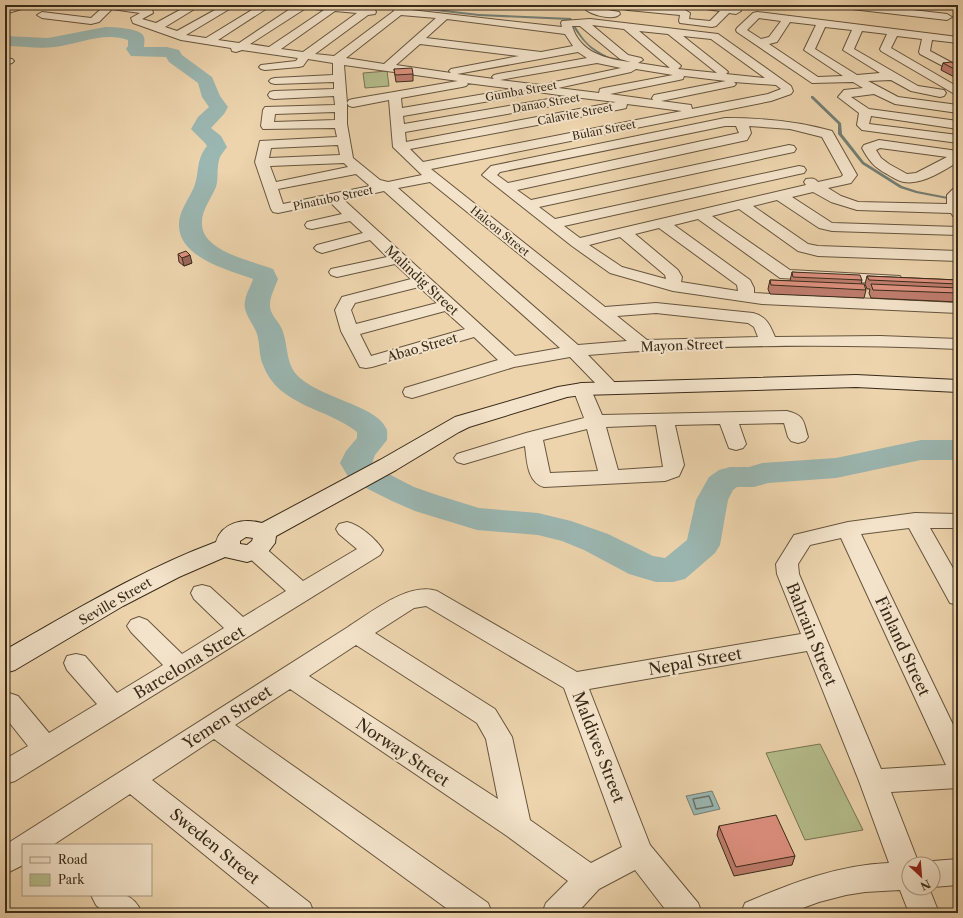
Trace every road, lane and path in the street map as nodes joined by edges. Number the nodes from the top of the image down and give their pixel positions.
1 (24, 5) edge
2 (107, 5) edge
3 (196, 5) edge
4 (231, 5) edge
5 (267, 5) edge
6 (303, 5) edge
7 (307, 5) edge
8 (595, 5) edge
9 (699, 5) edge
10 (767, 5) edge
11 (843, 5) edge
12 (921, 5) edge
13 (67, 7) dead end
14 (334, 7) edge
15 (730, 7) edge
16 (626, 9) edge
17 (5, 11) edge
18 (396, 11) edge
19 (365, 12) junction
20 (836, 14) dead end
21 (757, 15) junction
22 (445, 16) junction
23 (947, 17) junction
24 (787, 19) junction
25 (822, 23) junction
26 (573, 24) junction
27 (626, 26) junction
28 (157, 27) junction
29 (430, 28) junction
30 (858, 28) junction
31 (445, 30) dead end
32 (671, 31) junction
33 (955, 31) edge
34 (893, 32) junction
35 (178, 35) junction
36 (928, 36) junction
37 (417, 40) junction
38 (958, 40) edge
39 (208, 41) junction
40 (553, 42) dead end
41 (759, 42) junction
42 (240, 46) junction
43 (578, 46) junction
44 (272, 50) junction
45 (404, 51) junction
46 (419, 53) dead end
47 (306, 55) junction
48 (542, 55) junction
49 (227, 56) dead end
50 (466, 58) dead end
51 (598, 59) junction
52 (344, 60) junction
53 (504, 62) junction
54 (645, 64) junction
55 (675, 66) junction
56 (265, 67) dead end
57 (387, 67) junction
58 (958, 71) edge
59 (722, 72) junction
60 (437, 74) junction
61 (693, 74) junction
62 (894, 76) junction
63 (339, 78) junction
64 (772, 78) junction
65 (854, 78) junction
66 (749, 80) junction
67 (275, 81) dead end
68 (480, 81) junction
69 (539, 88) junction
70 (876, 90) junction
71 (340, 92) junction
72 (958, 92) edge
73 (274, 95) dead end
74 (589, 95) junction
75 (958, 95) edge
76 (395, 96) junction
77 (641, 102) junction
78 (958, 109) edge
79 (703, 110) junction
80 (865, 112) junction
81 (397, 113) junction
82 (351, 114) junction
83 (742, 122) junction
84 (341, 124) junction
85 (786, 125) junction
86 (958, 125) edge
87 (398, 129) junction
88 (958, 139) edge
89 (343, 142) junction
90 (400, 147) junction
91 (789, 149) junction
92 (958, 156) edge
93 (347, 159) junction
94 (262, 162) junction
95 (420, 167) junction
96 (358, 169) junction
97 (799, 170) junction
98 (432, 176) junction
99 (387, 186) junction
100 (270, 187) junction
101 (815, 187) junction
102 (506, 188) junction
103 (779, 195) junction
104 (334, 198) junction
105 (956, 202) edge
106 (741, 204) junction
107 (528, 205) junction
108 (700, 214) junction
109 (353, 216) junction
110 (662, 222) junction
111 (553, 224) junction
112 (312, 225) dead end
113 (958, 231) edge
114 (623, 232) junction
115 (374, 235) junction
116 (577, 243) junction
117 (322, 248) dead end
118 (958, 256) edge
119 (399, 259) junction
120 (337, 272) dead end
121 (911, 280) edge
122 (422, 281) junction
123 (673, 286) junction
124 (745, 297) junction
125 (449, 305) junction
126 (958, 308) edge
127 (601, 312) junction
128 (350, 331) junction
129 (477, 331) junction
130 (769, 342) junction
131 (958, 344) edge
132 (643, 345) junction
133 (574, 351) junction
134 (511, 362) junction
135 (958, 386) edge
136 (611, 388) junction
137 (582, 389) junction
138 (412, 392) dead end
139 (727, 418) junction
140 (664, 420) junction
141 (595, 421) junction
142 (798, 437) dead end
143 (533, 438) junction
144 (736, 444) dead end
145 (464, 458) dead end
146 (609, 476) junction
147 (915, 520) junction
148 (958, 522) edge
149 (347, 529) dead end
150 (848, 530) junction
151 (259, 542) junction
152 (202, 593) dead end
153 (302, 593) junction
154 (428, 597) joint
155 (958, 597) edge
156 (139, 626) dead end
157 (241, 630) junction
158 (356, 632) junction
159 (816, 640) junction
160 (5, 663) edge
161 (76, 663) dead end
162 (180, 667) junction
163 (290, 676) junction
164 (574, 682) junction
165 (9, 703) dead end
166 (114, 707) junction
167 (214, 725) junction
168 (45, 748) junction
169 (958, 763) edge
170 (5, 773) edge
171 (958, 776) edge
172 (131, 779) junction
173 (873, 780) junction
174 (517, 828) junction
175 (35, 844) edge
176 (22, 851) edge
177 (638, 853) junction
178 (902, 856) edge
179 (5, 861) edge
180 (958, 872) edge
181 (941, 873) edge
182 (901, 876) edge
183 (589, 879) junction
184 (107, 896) edge
185 (917, 896) edge
186 (127, 913) edge
187 (299, 913) edge
188 (477, 913) edge
189 (557, 913) edge
190 (687, 913) edge
191 (756, 913) edge
192 (924, 913) edge

1 - 17 street
2 - 13 street
2 - 28 street
3 - 28 street
4 - 35 street
5 - 39 street
6 - 42 street
7 - 14 street
8 - 16 street
9 - 15 street
10 - 21 street
11 - 23 street
12 - 23 street
14 - 18 street
14 - 19 street
14 - 44 street
15 - 16 street
15 - 21 street
18 - 19 street
18 - 22 street
18 - 52 street
19 - 47 street
20 - 33 street
21 - 24 street
21 - 41 street
22 - 26 street
22 - 29 street
23 - 33 street
24 - 25 street
24 - 41 street
25 - 30 street
25 - 65 street
26 - 27 street
26 - 43 street
26 - 54 street
27 - 32 street
27 - 55 street
28 - 35 street
29 - 31 street
29 - 37 street
30 - 34 street
30 - 62 street
32 - 59 street
32 - 64 street
34 - 36 street
34 - 72 street
35 - 39 street
36 - 38 street
36 - 58 street
37 - 45 street
37 - 48 street
39 - 42 street
40 - 43 street
41 - 65 street
42 - 44 street
42 - 49 street
43 - 48 street
43 - 51 street
44 - 47 street
45 - 46 street
45 - 57 street
47 - 52 street
47 - 56 street
48 - 53 street
50 - 53 street
51 - 54 street
51 - 68 street
52 - 57 street
52 - 63 street
52 - 82 street
53 - 60 street
54 - 55 street
54 - 61 street
54 - 69 street, Gumba Street
55 - 59 street
57 - 60 street
59 - 64 street
60 - 68 street
61 - 66 street
61 - 74 street, Danao Street
62 - 65 street
62 - 75 street
63 - 67 street
63 - 71 street
64 - 66 street
64 - 79 street, Bulan Street
65 - 70 street
66 - 77 street, Calavite Street
68 - 69 street
68 - 76 street
69 - 74 street
69 - 81 street, Gumba Street
70 - 78 street
70 - 80 street
71 - 73 street
71 - 82 street
74 - 77 street
74 - 87 street, Danao Street
76 - 81 street
76 - 82 street
77 - 79 street
77 - 90 street, Calavite Street
79 - 95 street, Bulan Street
80 - 86 street
80 - 88 street
81 - 87 street
82 - 84 street
82 - 84 street
82 - 99 street
83 - 85 street
83 - 102 street
83 - 102 street
84 - 89 street
85 - 91 street
85 - 101 street
87 - 90 street
89 - 93 street
89 - 94 street
90 - 95 street, Halcon Street
91 - 97 street
91 - 107 street
92 - 92 street
93 - 94 street
93 - 96 street
94 - 100 street
95 - 98 street, Halcon Street
96 - 99 street
96 - 100 street
97 - 101 street
97 - 111 street
98 - 99 street, Pinatubo Street
98 - 127 street, Halcon Street
99 - 104 street, Pinatubo Street
99 - 133 street
100 - 104 street, Pinatubo Street
101 - 103 street
101 - 105 street
102 - 107 street
103 - 106 street
103 - 113 street
104 - 109 street, Malindig Street
106 - 108 street
106 - 118 street
107 - 111 street
108 - 110 street
108 - 121 street
109 - 112 street
109 - 115 street, Malindig Street
110 - 114 street
110 - 124 street
111 - 116 street
114 - 116 street
114 - 123 street
115 - 117 street
115 - 119 street, Malindig Street
116 - 123 street
119 - 120 street
119 - 122 street, Malindig Street
122 - 125 street, Malindig Street
122 - 128 street
123 - 124 street
124 - 126 street
125 - 128 street
125 - 129 street, Malindig Street
127 - 130 street
127 - 132 street, Halcon Street
128 - 129 street, Abao Street
129 - 134 street, Malindig Street
130 - 131 street, Mayon Street
130 - 132 street, Mayon Street
132 - 133 street, Mayon Street
133 - 134 street, Mayon Street
133 - 136 street
134 - 138 street, Mayon Street
135 - 136 street
136 - 137 street
137 - 141 street
137 - 151 street
139 - 140 street
139 - 142 street
139 - 144 street
140 - 141 street
140 - 146 street
141 - 143 street
141 - 146 street
143 - 145 street
143 - 146 street
147 - 148 street, Bahrain Street
147 - 150 street, Bahrain Street
147 - 155 street
149 - 153 street, Barcelona Street
150 - 159 street, Bahrain Street
150 - 169 street, Finland Street
151 - 153 street
151 - 160 street, Seville Street
152 - 157 street
153 - 157 street, Barcelona Street
154 - 158 street, Yemen Street
154 - 164 street, Maldives Street
156 - 162 street
157 - 162 street, Barcelona Street
158 - 163 street, Yemen Street
158 - 174 street
159 - 164 street, Nepal Street
159 - 173 street, Bahrain Street
161 - 166 street
162 - 166 street, Barcelona Street
163 - 167 street, Yemen Street
163 - 174 street, Norway Street
164 - 177 street, Maldives Street
165 - 168 street
166 - 168 street, Barcelona Street
167 - 172 street, Yemen Street
167 - 188 street
168 - 170 street, Barcelona Street
171 - 173 street
172 - 175 street, Yemen Street
172 - 187 street, Sweden Street
173 - 178 street, Bahrain Street
174 - 183 street, Norway Street
176 - 179 street, Yemen Street
177 - 183 street
177 - 190 street, Maldives Street
180 - 181 street
182 - 191 street
183 - 189 street
184 - 186 street
185 - 192 street

